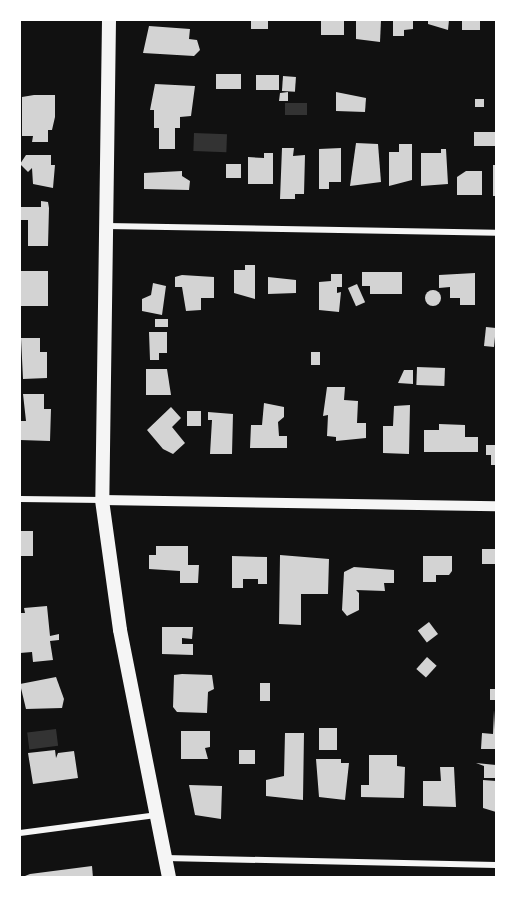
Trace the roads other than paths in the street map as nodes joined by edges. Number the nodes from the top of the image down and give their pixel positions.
1 (109, 20) edge
2 (105, 226) junction
3 (496, 233) edge
4 (20, 499) edge
5 (102, 500) junction
6 (496, 506) edge
7 (156, 815) junction
8 (20, 833) edge
9 (165, 858) junction
10 (496, 865) edge
11 (169, 878) edge

1 - 2 main road
2 - 3 street
2 - 5 main road
4 - 5 street
5 - 6 street
5 - 7 main road
7 - 8 street
7 - 9 main road
9 - 10 street
9 - 11 main road

